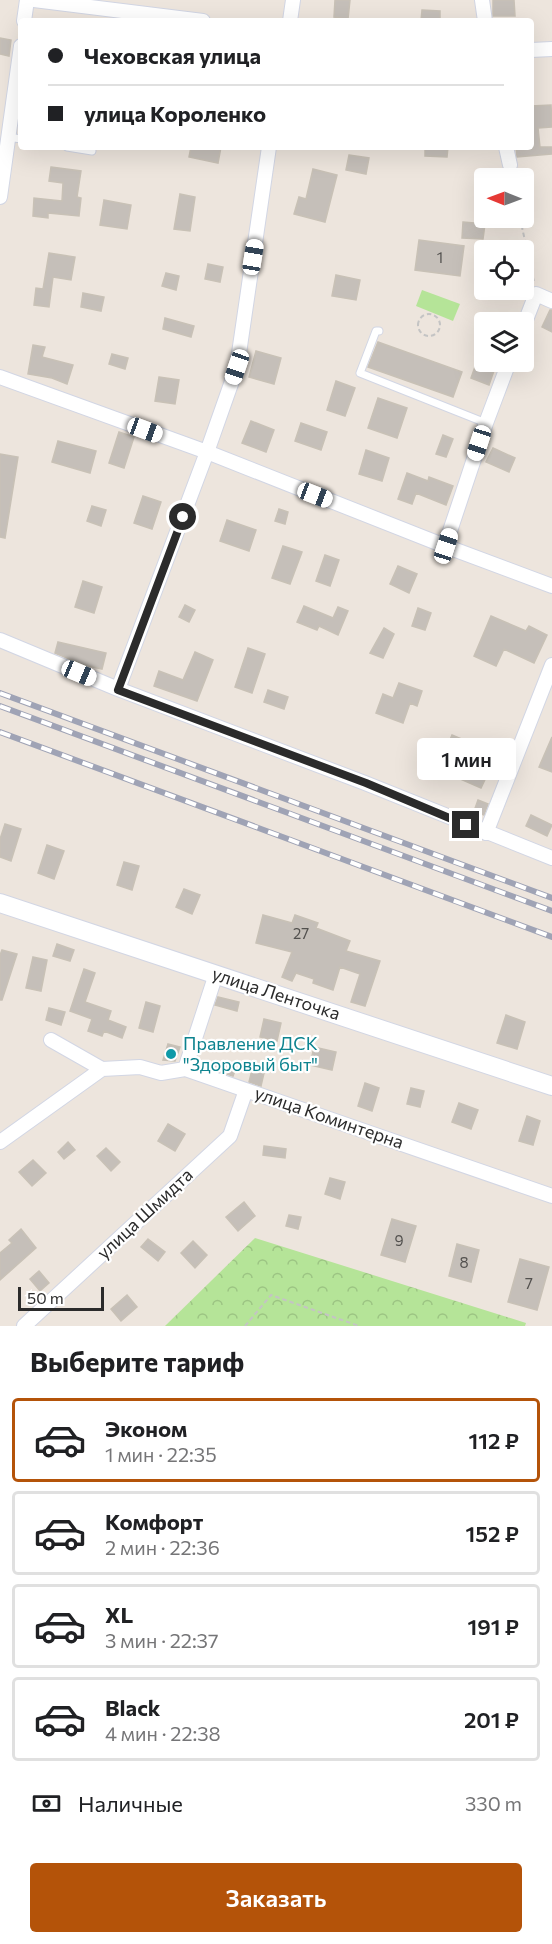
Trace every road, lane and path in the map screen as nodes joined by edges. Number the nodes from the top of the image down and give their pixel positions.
1 (27, 0) edge
2 (34, 0) edge
3 (293, 0) edge
4 (482, 0) edge
5 (24, 18) edge
6 (178, 18) edge
7 (290, 18) edge
8 (485, 18) edge
9 (552, 49) edge
10 (534, 50) edge
11 (18, 92) edge
12 (15, 138) edge
13 (86, 150) edge
14 (269, 150) edge
15 (507, 150) edge
16 (92, 151) dead end
17 (510, 165) dead end
18 (0, 197) edge
19 (522, 228) edge
20 (536, 294) junction
21 (552, 301) edge
22 (529, 312) edge
23 (379, 331) dead end
24 (430, 335) junction
25 (430, 342) dead end
26 (504, 372) edge
27 (0, 377) edge
28 (486, 423) junction
29 (207, 452) junction
30 (446, 546) junction
31 (552, 586) edge
32 (0, 640) edge
33 (552, 665) edge
34 (118, 690) junction
35 (486, 833) junction
36 (552, 858) edge
37 (0, 903) edge
38 (216, 974) junction
39 (51, 1040) dead end
40 (102, 1069) junction
41 (185, 1069) junction
42 (552, 1086) edge
43 (246, 1090) junction
44 (0, 1142) edge
45 (552, 1196) edge
46 (24, 1326) edge
47 (245, 1326) edge
48 (359, 1326) edge

1 - 5 street
2 - 6 street
3 - 7 street
4 - 8 street
9 - 10 street
11 - 12 street
12 - 18 street
13 - 16 lane
14 - 29 street
15 - 17 street
19 - 20 path
20 - 21 street
20 - 22 street
23 - 28 lane
24 - 24 path
24 - 25 path
26 - 28 street
27 - 29 street
28 - 30 street
29 - 30 street
29 - 34 street
30 - 31 street
32 - 34 street
33 - 35 street
34 - 35 street
35 - 36 street
37 - 38 main road, улица Ленточка
38 - 41 street
38 - 42 main road, улица Ленточка
39 - 40 street
40 - 41 street, улица Коминтерна
40 - 44 street
41 - 43 street, улица Коминтерна
43 - 45 street, улица Коминтерна
43 - 46 street, улица Шмидта
47 - 48 path

